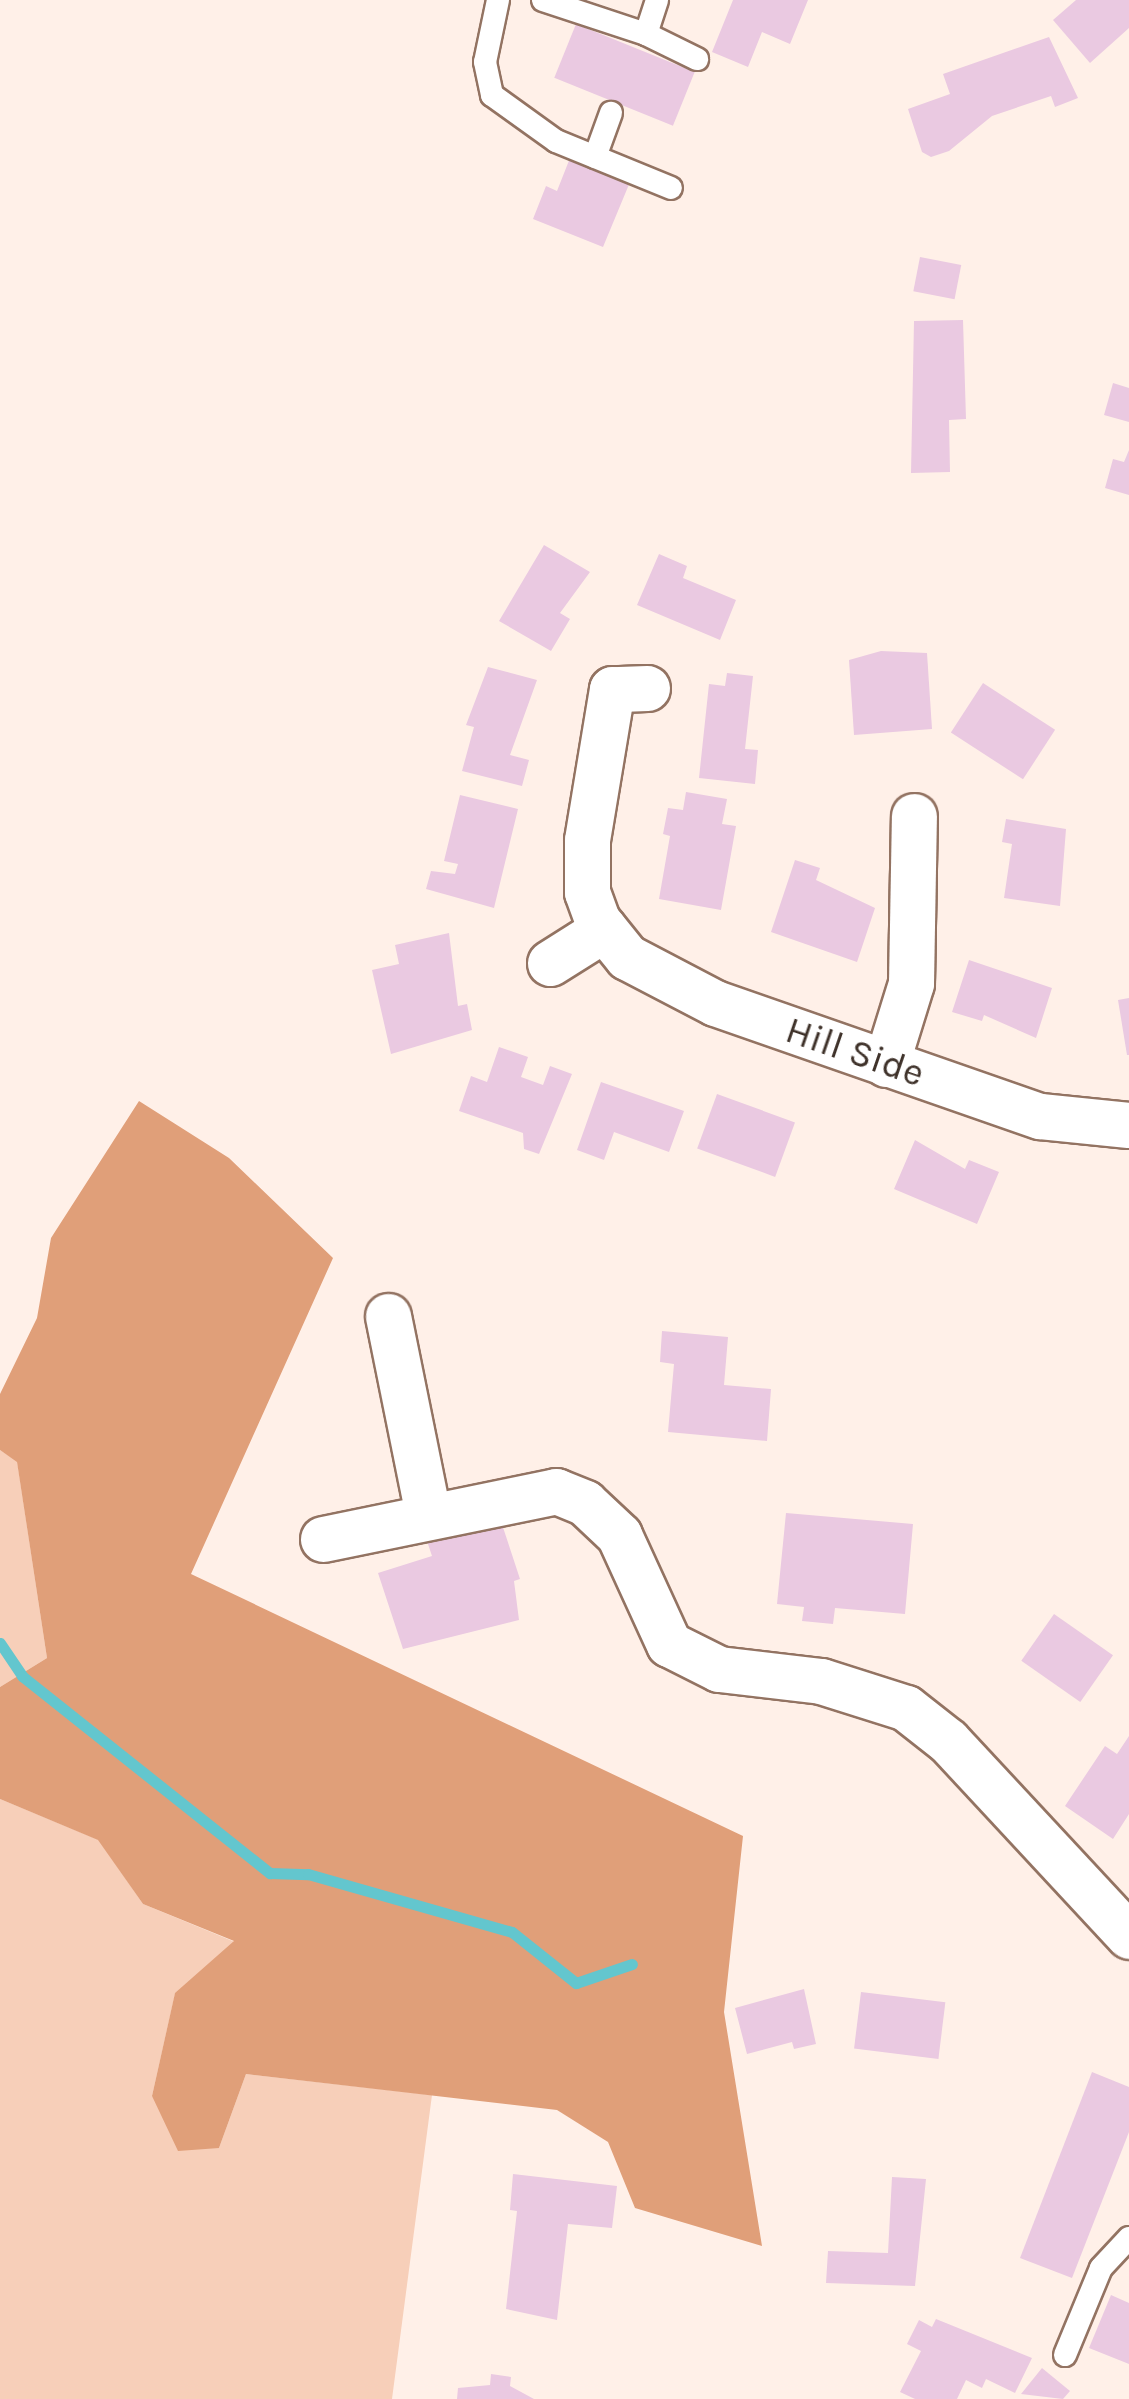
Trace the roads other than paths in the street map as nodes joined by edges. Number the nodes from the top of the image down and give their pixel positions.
1 (498, 0) edge
2 (543, 0) edge
3 (657, 0) edge
4 (646, 34) junction
5 (697, 59) dead end
6 (611, 113) dead end
7 (594, 157) junction
8 (671, 188) dead end
9 (647, 688) dead end
10 (912, 816) dead end
11 (604, 929) junction
12 (550, 962) dead end
13 (886, 1064) junction
14 (1129, 1124) edge
15 (388, 1316) dead end
16 (428, 1514) junction
17 (323, 1538) dead end
18 (1129, 1936) edge
19 (1129, 2238) edge
20 (1065, 2354) dead end

1 - 7 lane
2 - 4 lane
3 - 4 lane
4 - 5 lane
6 - 7 lane
7 - 8 lane
9 - 11 street, Hill Side
10 - 13 street
11 - 12 street
11 - 13 street, Hill Side
13 - 14 street, Hill Side
15 - 16 street
16 - 17 street
16 - 18 street
19 - 20 lane

